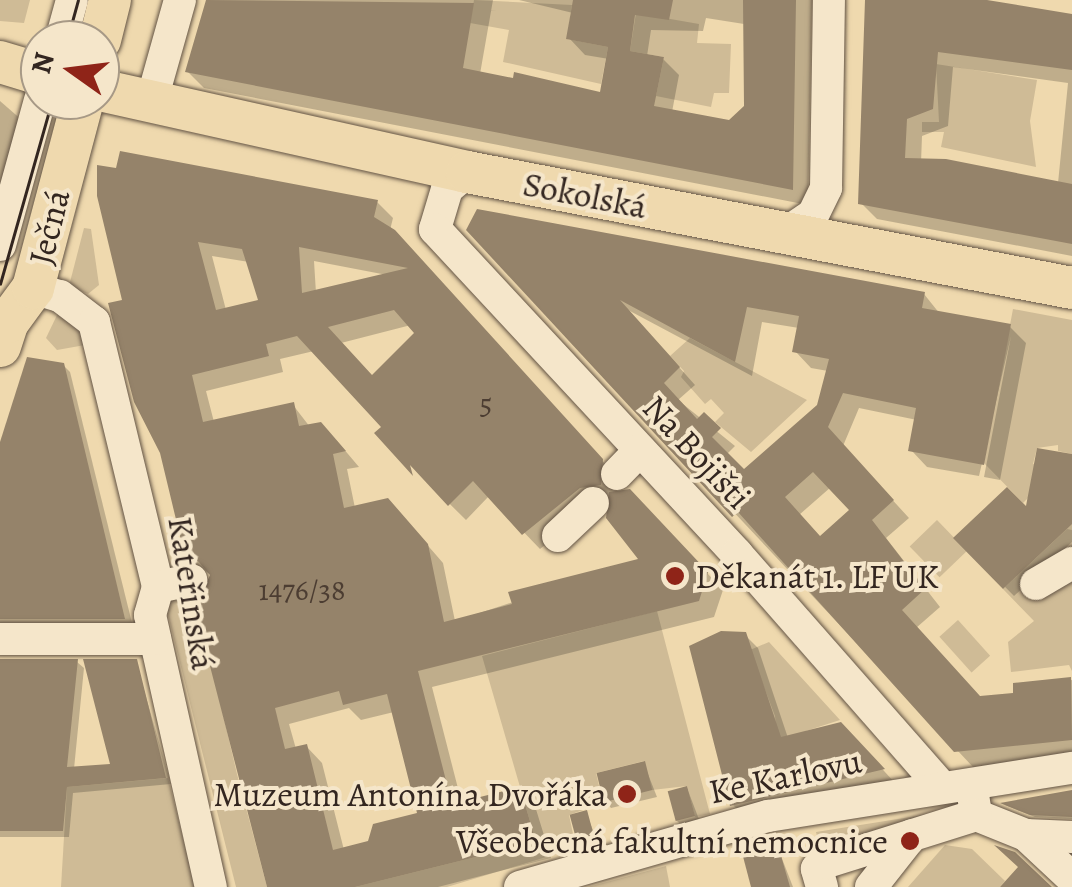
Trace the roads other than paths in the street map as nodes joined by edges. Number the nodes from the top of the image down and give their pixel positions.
1 (180, 0) edge
2 (829, 0) edge
3 (120, 95) edge
4 (162, 104) junction
5 (34, 120) edge
6 (78, 120) edge
7 (467, 172) junction
8 (786, 233) junction
9 (0, 245) edge
10 (33, 288) junction
11 (1072, 288) edge
12 (0, 346) edge
13 (640, 450) junction
14 (617, 474) dead end
15 (592, 502) dead end
16 (558, 536) dead end
17 (1072, 563) edge
18 (191, 580) dead end
19 (1036, 584) dead end
20 (158, 587) junction
21 (0, 639) edge
22 (155, 639) junction
23 (1072, 768) edge
24 (956, 783) junction
25 (976, 816) junction
26 (912, 835) junction
27 (1026, 835) junction
28 (1072, 837) edge
29 (1072, 878) edge
30 (212, 887) edge
31 (520, 887) edge
32 (822, 887) edge
33 (871, 887) edge

1 - 4 street
2 - 8 street
3 - 4 main road, Sokolská
4 - 7 main road, Sokolská
5 - 9 street
6 - 10 main road, Ječná
7 - 8 main road, Sokolská
7 - 13 street, Na Bojišti
8 - 11 main road, Sokolská
10 - 12 main road, Ječná
10 - 20 street, Kateřinská
13 - 14 street
13 - 24 street, Na Bojišti
15 - 16 street
17 - 19 street
18 - 20 street
20 - 22 street, Kateřinská
21 - 22 street
22 - 30 street, Kateřinská
23 - 24 street, Ke Karlovu
24 - 25 street
24 - 31 street, Ke Karlovu
25 - 26 street
25 - 27 street
26 - 32 street
26 - 33 street
27 - 28 street
27 - 29 street

